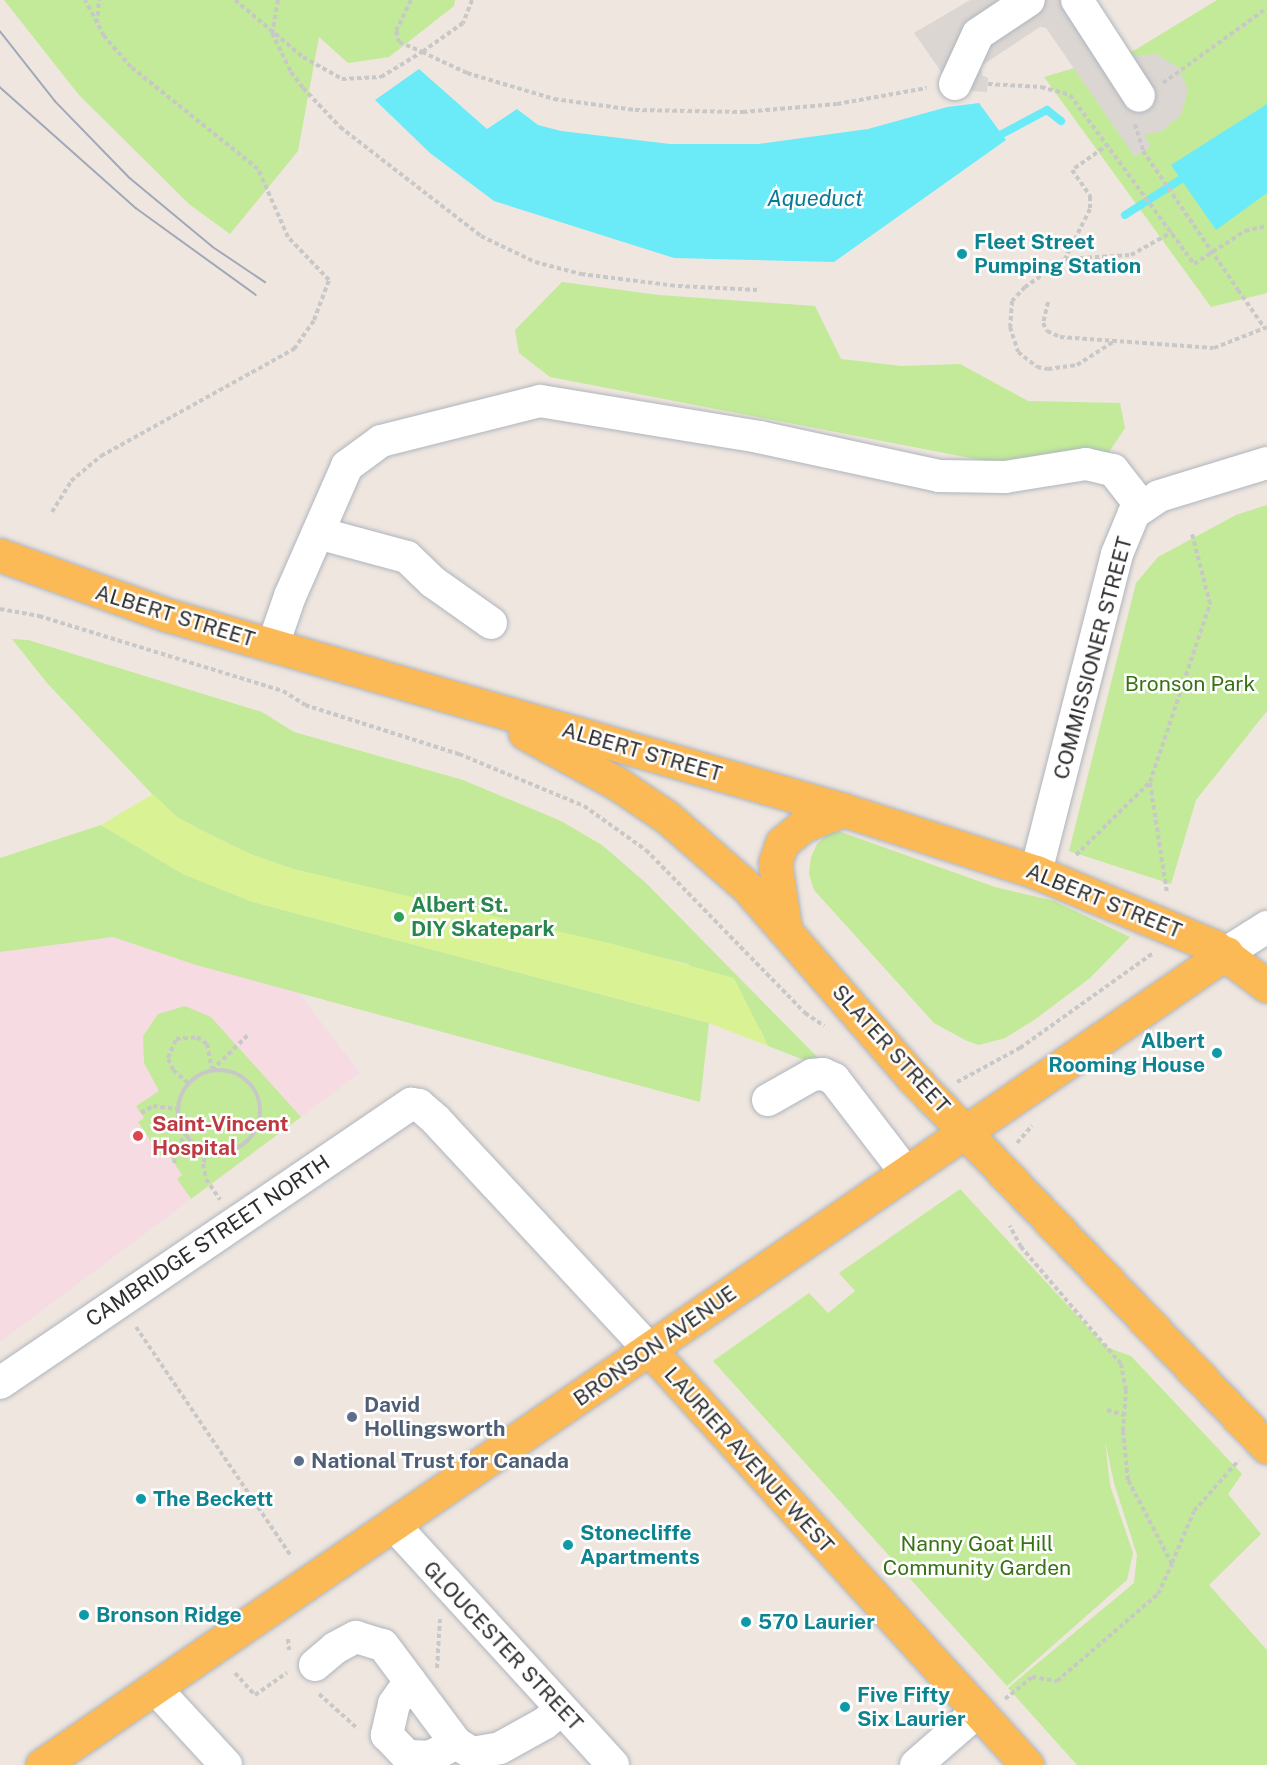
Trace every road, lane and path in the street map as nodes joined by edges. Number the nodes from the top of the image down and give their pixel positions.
1 (85, 0) edge
2 (99, 0) edge
3 (236, 0) edge
4 (278, 0) edge
5 (411, 0) edge
6 (472, 0) edge
7 (1029, 0) edge
8 (1077, 0) edge
9 (1267, 8) edge
10 (97, 25) junction
11 (272, 33) junction
12 (422, 52) junction
13 (955, 84) junction
14 (1139, 96) joint
15 (1108, 144) junction
16 (1143, 152) dead end
17 (1267, 226) edge
18 (1172, 232) junction
19 (1065, 259) junction
20 (759, 290) dead end
21 (1047, 302) dead end
22 (1265, 327) edge
23 (1113, 342) junction
24 (1267, 463) edge
25 (1142, 507) junction
26 (52, 512) dead end
27 (318, 533) junction
28 (1192, 534) dead end
29 (0, 555) edge
30 (0, 609) edge
31 (491, 623) dead end
32 (273, 645) junction
33 (474, 705) junction
34 (1150, 782) junction
35 (844, 810) junction
36 (1077, 855) dead end
37 (1036, 872) junction
38 (1167, 892) dead end
39 (1267, 927) edge
40 (785, 928) junction
41 (1154, 952) dead end
42 (1226, 953) junction
43 (1267, 986) edge
44 (828, 1028) dead end
45 (249, 1034) dead end
46 (212, 1070) junction
47 (957, 1082) dead end
48 (188, 1083) junction
49 (768, 1100) dead end
50 (419, 1105) joint
51 (177, 1109) junction
52 (141, 1113) dead end
53 (966, 1131) junction
54 (185, 1136) junction
55 (207, 1151) junction
56 (174, 1163) dead end
57 (906, 1173) junction
58 (224, 1206) dead end
59 (1009, 1222) dead end
60 (121, 1300) junction
61 (650, 1350) junction
62 (0, 1383) edge
63 (1107, 1410) dead end
64 (1124, 1415) junction
65 (1252, 1449) edge
66 (394, 1526) junction
67 (291, 1556) dead end
68 (1172, 1564) junction
69 (439, 1609) dead end
70 (288, 1639) dead end
71 (303, 1671) junction
72 (235, 1673) dead end
73 (155, 1688) junction
74 (414, 1688) junction
75 (1008, 1697) dead end
76 (561, 1709) junction
77 (978, 1711) junction
78 (362, 1733) dead end
79 (466, 1754) edge
80 (42, 1765) edge
81 (226, 1765) edge
82 (613, 1765) edge
83 (916, 1765) edge
84 (1027, 1765) edge

1 - 10 path
2 - 10 path
3 - 11 path
4 - 11 path
5 - 12 path
6 - 12 path
7 - 13 street
8 - 14 street
9 - 14 path
10 - 26 path
11 - 12 path
11 - 20 path
12 - 13 path
13 - 15 path
15 - 18 path
15 - 19 path
16 - 22 path, bridge
17 - 18 path
18 - 19 path
19 - 23 path
21 - 23 path
22 - 23 path
24 - 25 street
25 - 27 street
25 - 37 street, COMMISSIONER STREET
27 - 31 street
27 - 32 street
28 - 34 path
29 - 32 main road, ALBERT STREET
30 - 44 path
32 - 33 main road, ALBERT STREET
33 - 35 main road, ALBERT STREET
33 - 40 main road, SLATER STREET
34 - 36 path
34 - 38 path
35 - 37 main road, ALBERT STREET
35 - 40 main road
37 - 42 main road, ALBERT STREET
39 - 42 street, BRONSON AVENUE
40 - 53 main road, SLATER STREET
41 - 47 path
42 - 43 main road, ALBERT STREET
42 - 53 main road, BRONSON AVENUE
45 - 46 path
46 - 48 path
46 - 48 path
46 - 55 path
48 - 51 path
49 - 57 street
50 - 60 street, CAMBRIDGE STREET NORTH
50 - 61 street, LAURIER AVENUE WEST
51 - 52 path
51 - 54 path
53 - 57 main road, BRONSON AVENUE
53 - 65 main road, SLATER STREET
54 - 55 path
54 - 56 path
55 - 58 path
57 - 61 main road, BRONSON AVENUE
59 - 64 path
60 - 62 street, CAMBRIDGE STREET NORTH
60 - 67 path
61 - 66 main road, BRONSON AVENUE
61 - 77 main road, LAURIER AVENUE WEST
63 - 64 path
64 - 68 path
65 - 68 path
66 - 73 main road, BRONSON AVENUE
66 - 76 street, GLOUCESTER STREET
68 - 75 path
69 - 74 path
70 - 71 path
71 - 72 path
71 - 74 street
71 - 78 path
73 - 80 main road, BRONSON AVENUE
73 - 81 street
74 - 79 street
74 - 79 street
76 - 79 street
76 - 82 street, GLOUCESTER STREET
77 - 83 street
77 - 84 main road, LAURIER AVENUE WEST

